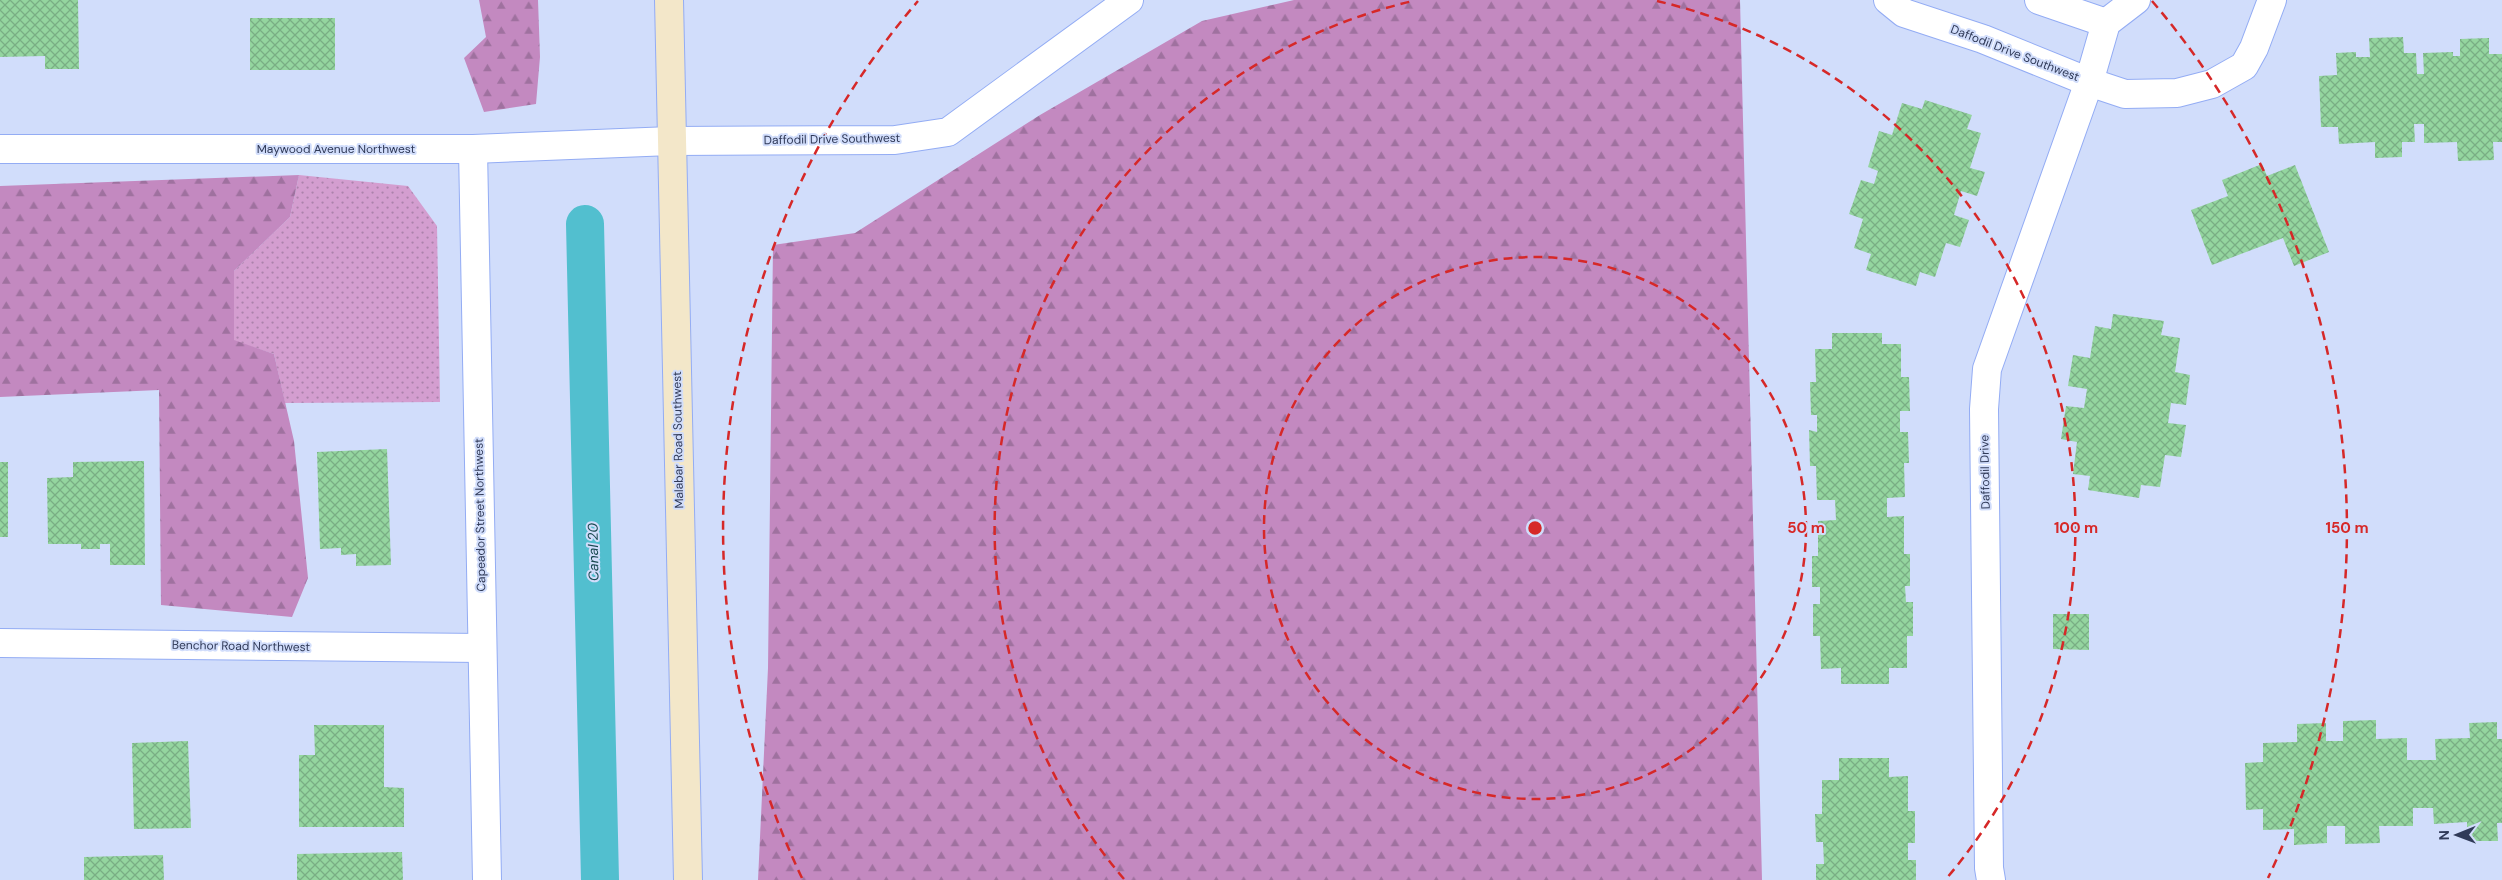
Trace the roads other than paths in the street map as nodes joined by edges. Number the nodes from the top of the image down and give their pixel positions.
1 (669, 0) edge
2 (1129, 0) edge
3 (1888, 0) edge
4 (2039, 0) edge
5 (2136, 0) edge
6 (2272, 0) edge
7 (2106, 23) junction
8 (2089, 82) junction
9 (671, 141) junction
10 (0, 149) edge
11 (473, 149) junction
12 (0, 643) edge
13 (482, 648) junction
14 (487, 880) edge
15 (688, 880) edge
16 (1991, 880) edge

1 - 9 main road, Malabar Road Southwest
2 - 9 street, Daffodil Drive Southwest
3 - 8 street, Daffodil Drive Southwest
4 - 7 street
5 - 7 street
6 - 8 street
7 - 8 street, Daffodil Drive
8 - 16 street, Daffodil Drive
9 - 11 street, Maywood Avenue Northwest
9 - 15 main road, Malabar Road Southwest
10 - 11 street, Maywood Avenue Northwest
11 - 13 street, Capeador Street Northwest
12 - 13 street, Benchor Road Northwest
13 - 14 street, Capeador Street Northwest

